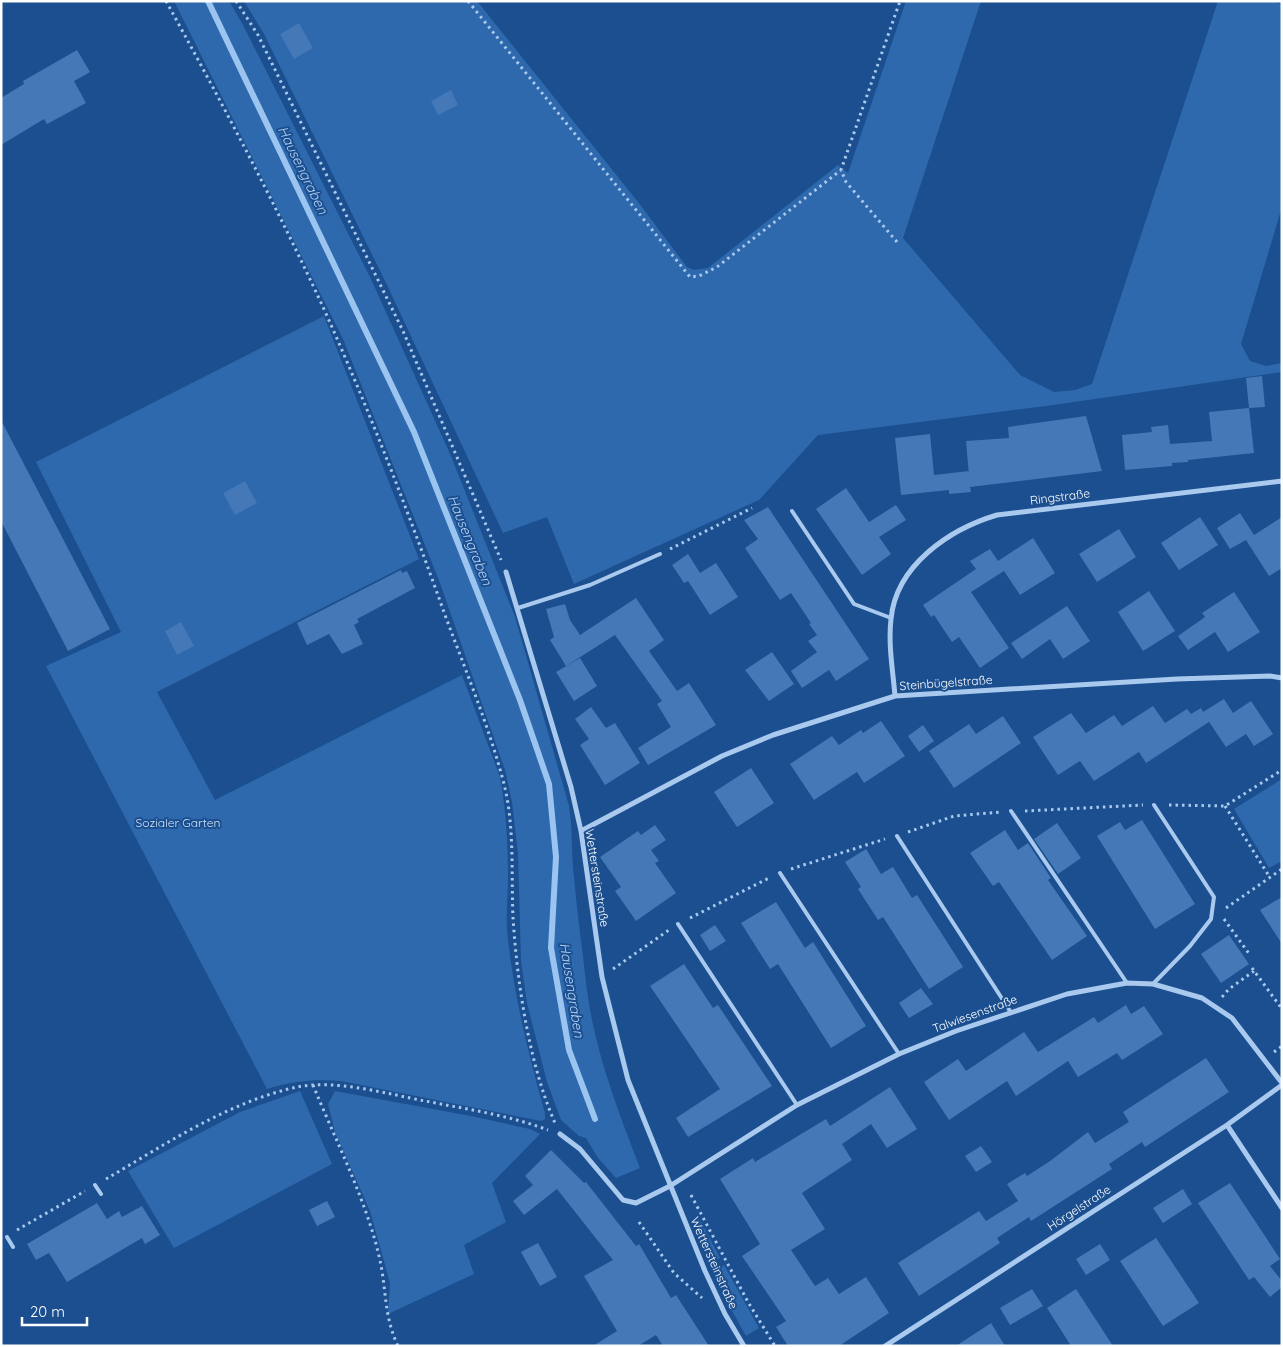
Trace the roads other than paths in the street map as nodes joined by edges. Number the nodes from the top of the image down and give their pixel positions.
1 (1282, 481) edge
2 (792, 511) dead end
3 (660, 554) road end
4 (506, 572) road end
5 (518, 608) junction
6 (891, 618) junction
7 (1282, 678) edge
8 (895, 696) junction
9 (1154, 805) road end
10 (1011, 811) road end
11 (581, 831) junction
12 (897, 836) road end
13 (780, 873) road end
14 (678, 924) road end
15 (1127, 983) junction
16 (1154, 984) junction
17 (1010, 1012) junction
18 (899, 1054) junction
19 (1282, 1084) edge
20 (797, 1105) junction
21 (1227, 1125) junction
22 (560, 1134) road end
23 (95, 1185) road end
24 (670, 1186) junction
25 (101, 1194) dead end
26 (1282, 1208) edge
27 (7, 1237) road end
28 (13, 1246) dead end
29 (744, 1346) edge
30 (885, 1346) edge

1 - 6 street, Ringstraße
2 - 6 lane
3 - 5 lane
4 - 5 street, Wettersteinstraße
5 - 11 street, Wettersteinstraße
6 - 8 street, Ringstraße
7 - 8 street, Steinbügelstraße
8 - 11 street, Steinbügelstraße
9 - 16 lane
10 - 15 lane
11 - 24 street, Wettersteinstraße
12 - 17 lane
13 - 18 lane
14 - 20 lane
15 - 16 street, Talwiesenstraße
15 - 17 street, Talwiesenstraße
16 - 19 street, Talwiesenstraße
17 - 18 street, Talwiesenstraße
18 - 20 street, Talwiesenstraße
19 - 21 street, Hörgelstraße
20 - 24 street, Talwiesenstraße
21 - 26 street
21 - 30 street, Hörgelstraße
22 - 24 street
23 - 25 lane
24 - 29 street, Wettersteinstraße
27 - 28 lane

